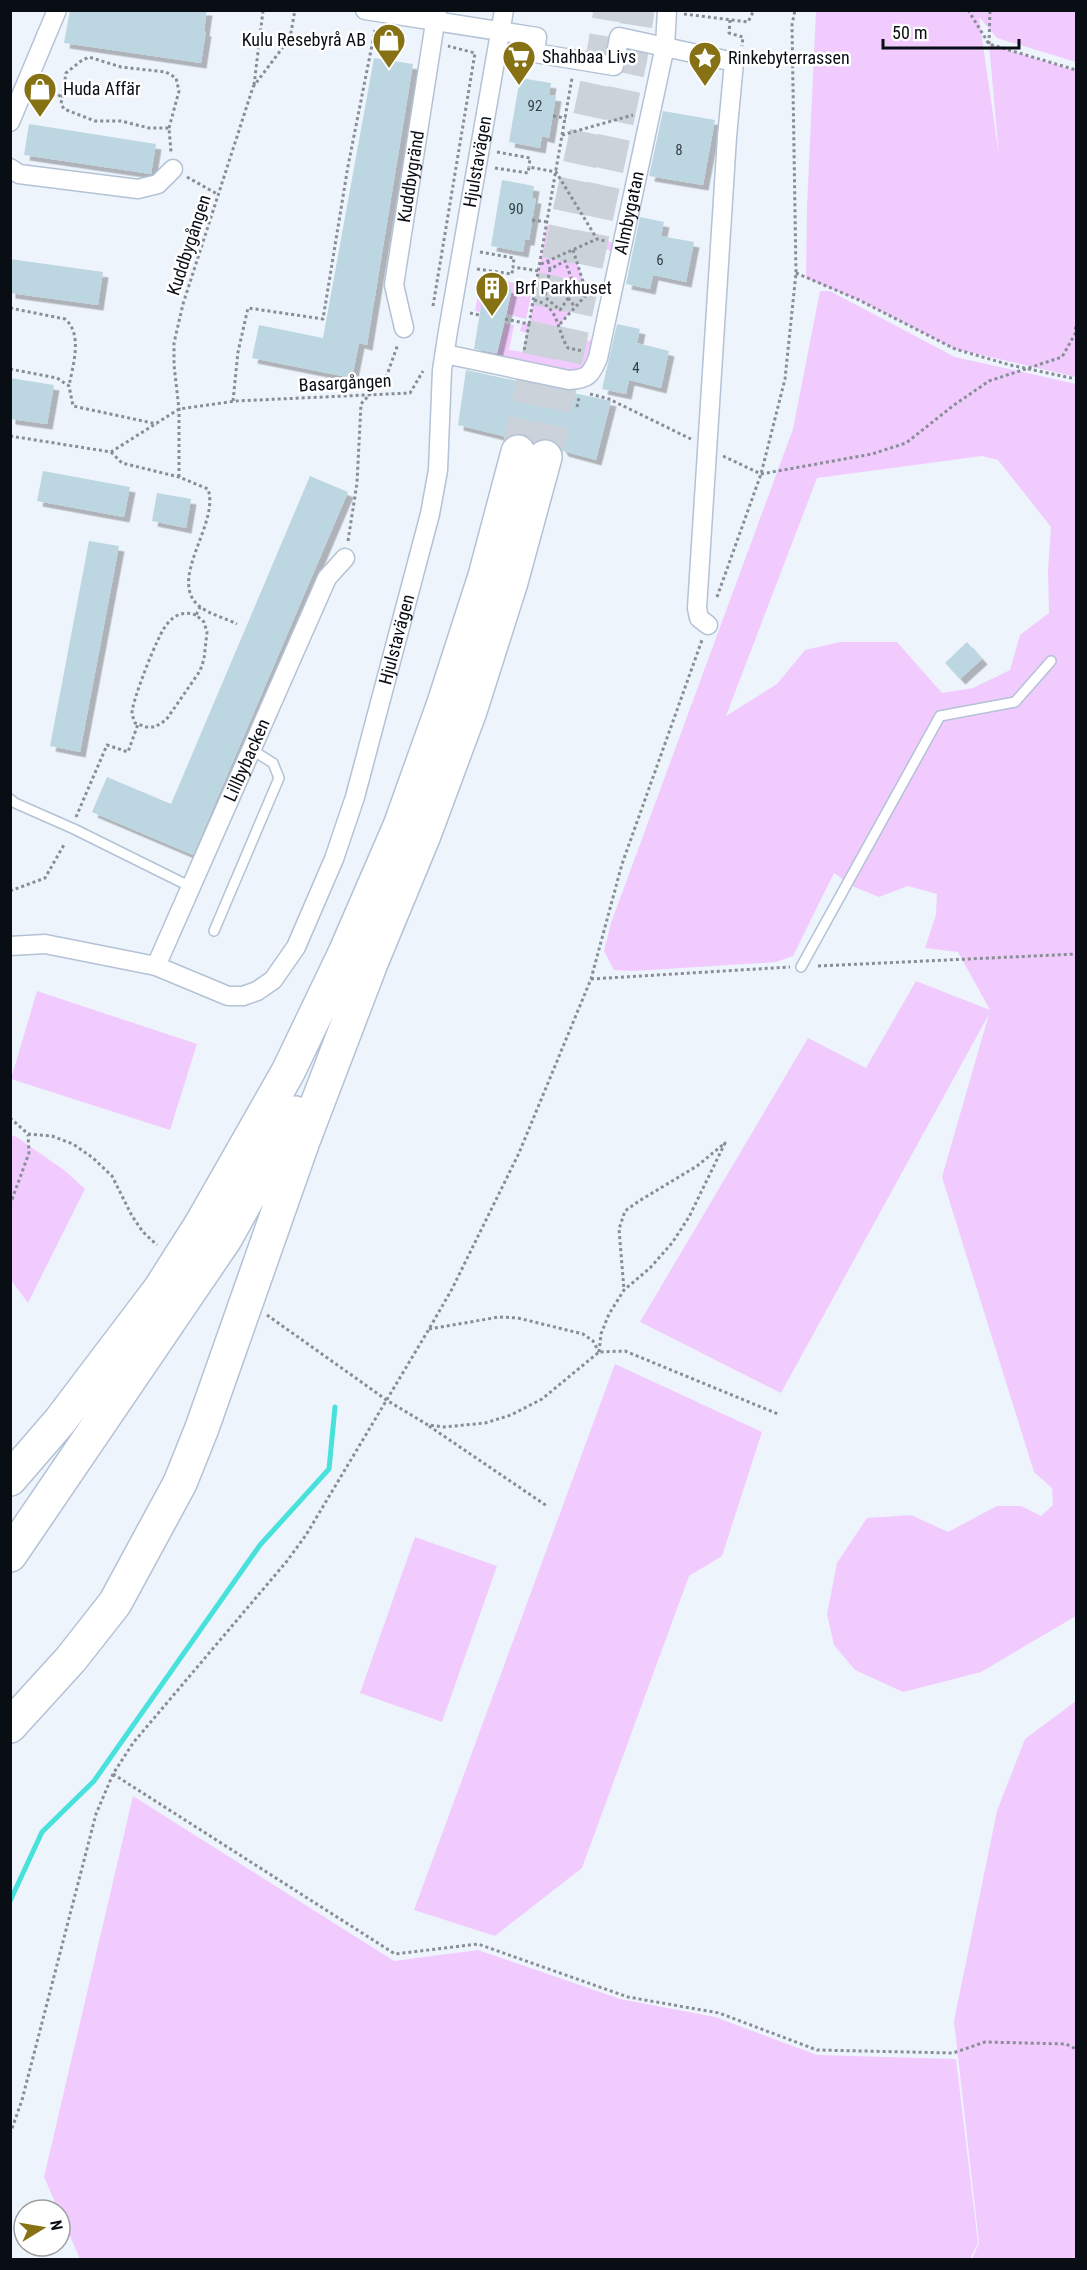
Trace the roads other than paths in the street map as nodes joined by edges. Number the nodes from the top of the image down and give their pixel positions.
1 (57, 10) edge
2 (504, 10) edge
3 (667, 11) edge
4 (371, 12) edge
5 (436, 16) edge
6 (501, 31) junction
7 (664, 46) junction
8 (10, 122) edge
9 (10, 168) edge
10 (173, 169) road end
11 (404, 328) road end
12 (445, 354) junction
13 (345, 558) road end
14 (708, 625) road end
15 (1051, 661) dead end
16 (252, 750) junction
17 (10, 799) edge
18 (191, 887) junction
19 (214, 931) dead end
20 (10, 946) edge
21 (371, 963) junction
22 (156, 966) junction
23 (801, 967) road end
24 (60, 1421) junction
25 (10, 1479) edge
26 (10, 1496) edge
27 (10, 1555) edge
28 (10, 1726) edge

1 - 8 street
2 - 6 street, Hjulstavägen
3 - 7 street, Almbygatan
4 - 5 street
5 - 6 street
5 - 11 street, Kuddbygränd
6 - 7 street
6 - 12 street, Hjulstavägen
7 - 12 street, Almbygatan
7 - 14 street
9 - 10 street
12 - 22 street, Hjulstavägen
13 - 16 street, Lillbybacken
15 - 23 lane
16 - 18 street, Lillbybacken
16 - 19 lane
17 - 18 lane
18 - 22 street, Lillbybacken
20 - 22 street, Hjulstavägen
21 - 24 highway
21 - 27 highway
21 - 28 highway
24 - 25 highway
24 - 26 highway

